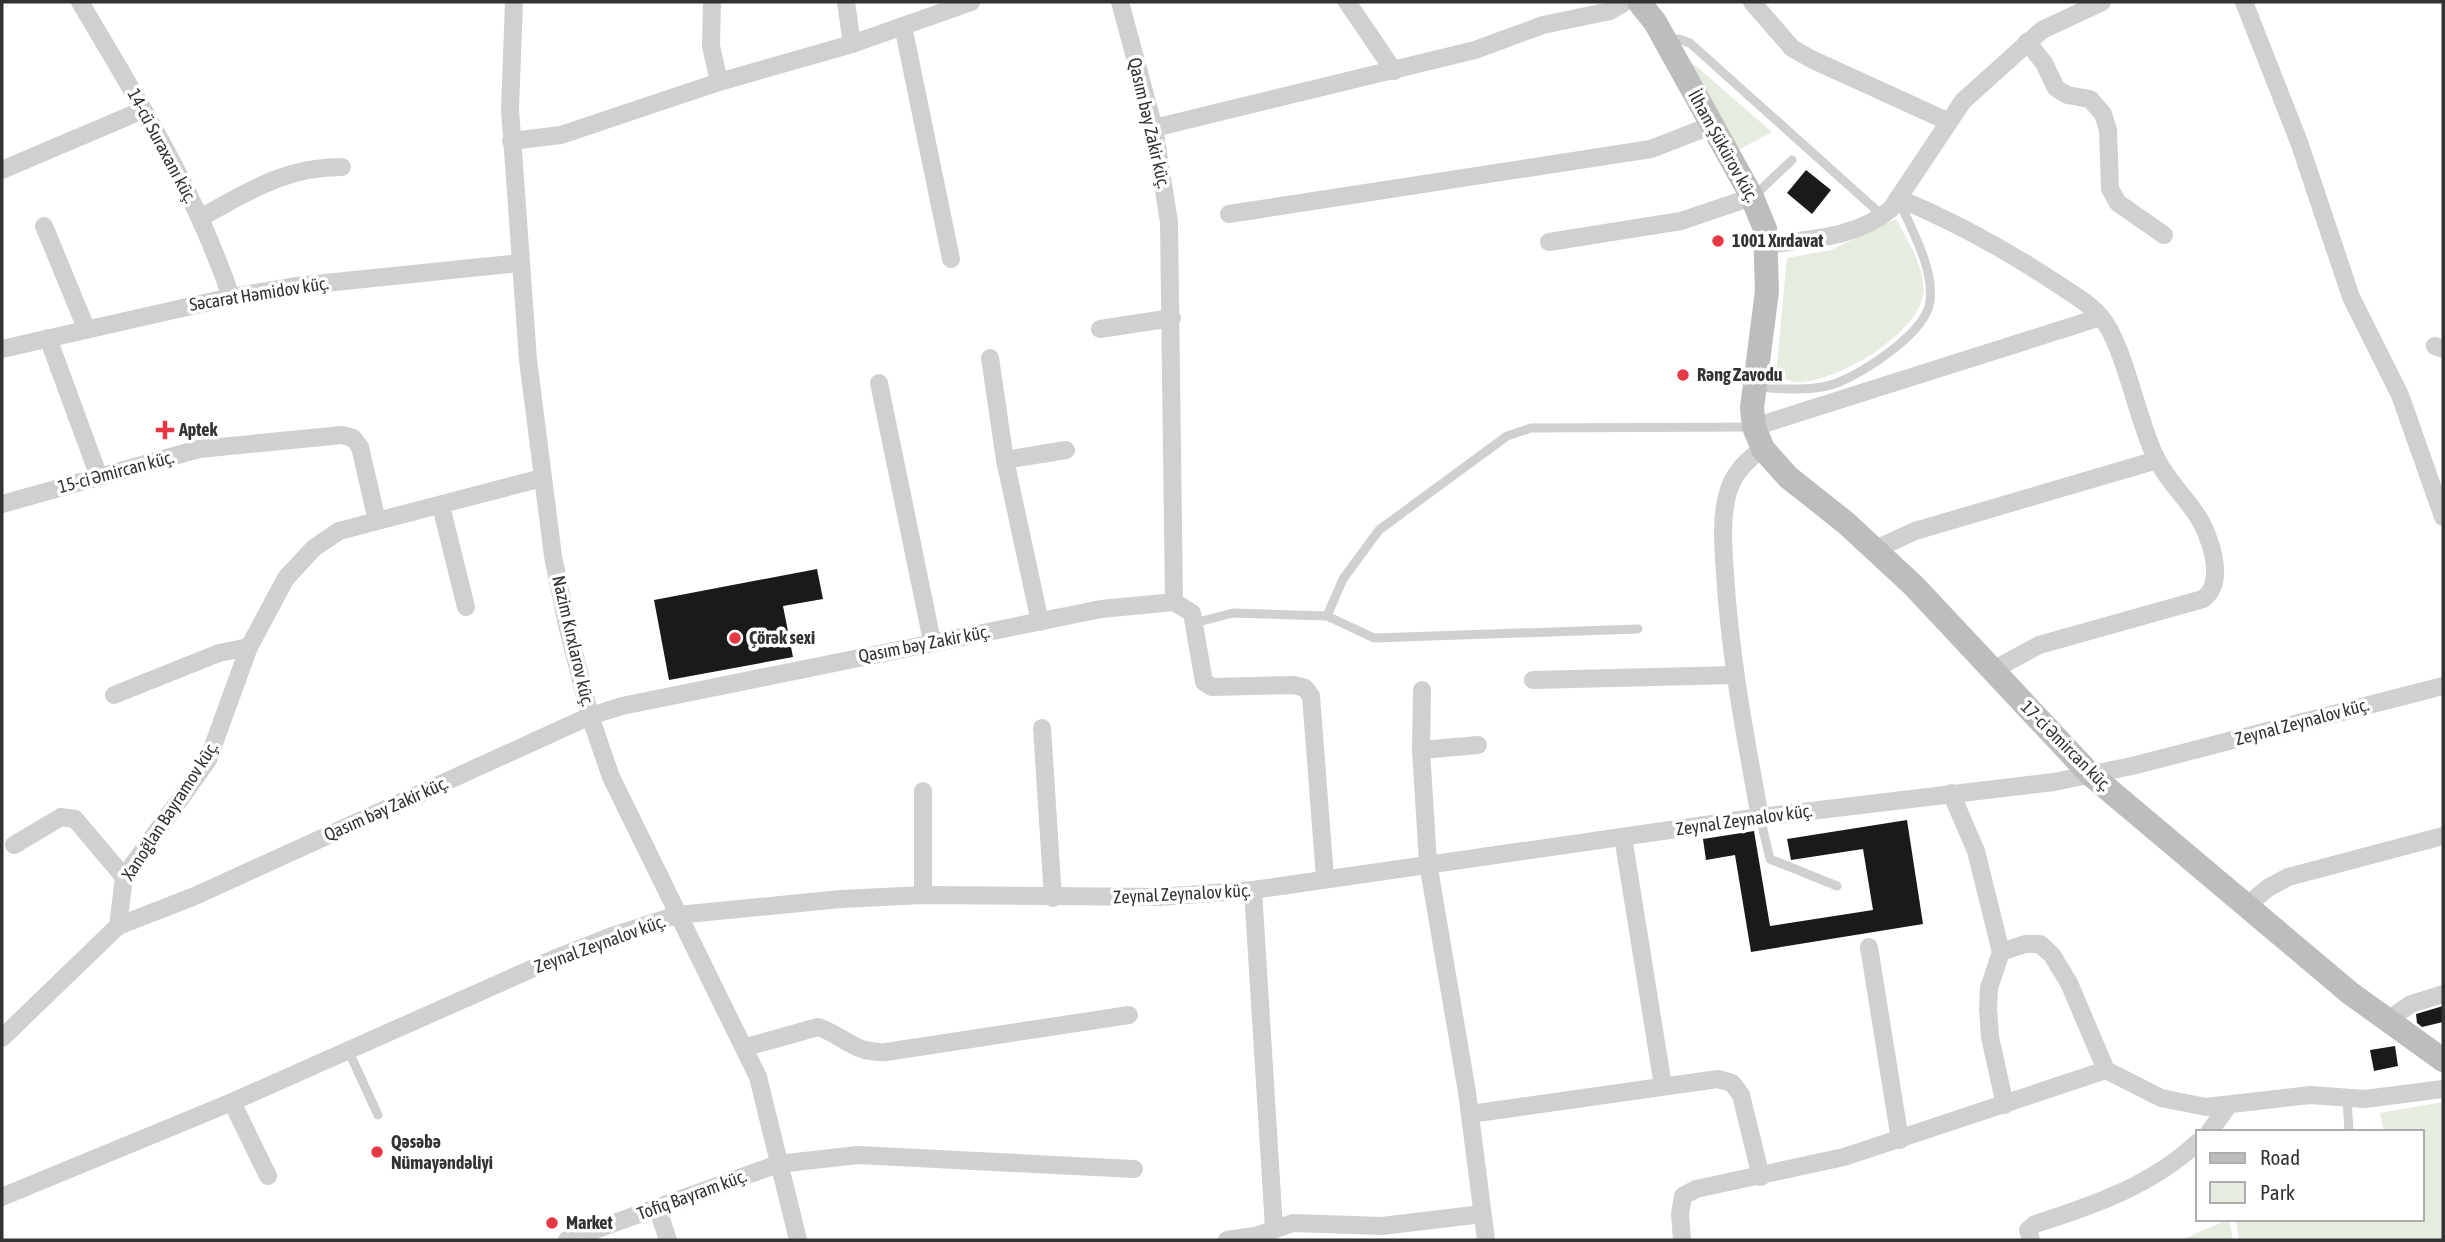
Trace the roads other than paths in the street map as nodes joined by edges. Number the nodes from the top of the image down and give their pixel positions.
1 (80, 2) edge
2 (514, 2) edge
3 (712, 2) edge
4 (846, 2) edge
5 (971, 2) edge
6 (1120, 2) edge
7 (1347, 2) edge
8 (1625, 2) edge
9 (1639, 2) edge
10 (1752, 2) edge
11 (2102, 2) edge
12 (2244, 2) edge
13 (1579, 9) edge
14 (2064, 9) edge
15 (903, 26) junction
16 (1665, 42) junction
17 (2027, 42) junction
18 (852, 44) junction
19 (1394, 71) junction
20 (719, 82) junction
21 (144, 110) junction
22 (1947, 121) junction
23 (1710, 126) junction
24 (1154, 128) junction
25 (511, 141) junction
26 (1792, 160) dead end
27 (342, 167) dead end
28 (2, 170) edge
29 (1752, 197) junction
30 (1898, 198) junction
31 (1229, 214) dead end
32 (1883, 216) junction
33 (200, 218) junction
34 (44, 226) dead end
35 (2164, 235) dead end
36 (1549, 242) dead end
37 (1767, 245) junction
38 (951, 259) dead end
39 (520, 263) junction
40 (231, 296) junction
41 (2101, 317) junction
42 (1172, 318) junction
43 (86, 328) junction
44 (1101, 329) dead end
45 (48, 338) junction
46 (2, 349) edge
47 (990, 358) dead end
48 (879, 383) dead end
49 (1753, 387) junction
50 (1758, 438) junction
51 (1066, 450) dead end
52 (1006, 460) junction
53 (2157, 460) junction
54 (99, 477) junction
55 (542, 478) junction
56 (2, 504) edge
57 (440, 506) junction
58 (2443, 517) edge
59 (377, 521) junction
60 (1876, 549) junction
61 (1174, 602) junction
62 (466, 607) dead end
63 (1327, 615) junction
64 (1040, 622) junction
65 (1194, 623) junction
66 (1638, 629) dead end
67 (932, 641) junction
68 (249, 647) junction
69 (1993, 670) junction
70 (1734, 675) junction
71 (1533, 680) dead end
72 (2443, 686) edge
73 (1422, 690) dead end
74 (114, 695) dead end
75 (590, 716) junction
76 (1042, 728) dead end
77 (1478, 745) dead end
78 (1421, 750) junction
79 (2090, 774) junction
80 (923, 792) dead end
81 (1951, 793) junction
82 (1760, 817) junction
83 (2443, 836) edge
84 (1623, 837) junction
85 (14, 845) dead end
86 (1428, 863) junction
87 (124, 877) junction
88 (1325, 878) junction
89 (1837, 886) dead end
90 (1253, 891) junction
91 (923, 895) junction
92 (1053, 898) junction
93 (2247, 905) junction
94 (677, 915) junction
95 (118, 926) junction
96 (1869, 947) dead end
97 (2001, 952) junction
98 (2443, 994) edge
99 (1129, 1015) dead end
100 (2385, 1022) junction
101 (2, 1038) edge
102 (746, 1047) junction
103 (348, 1051) junction
104 (2443, 1060) edge
105 (2106, 1070) junction
106 (1664, 1086) junction
107 (2443, 1089) edge
108 (2347, 1098) junction
109 (232, 1102) junction
110 (2005, 1105) junction
111 (2230, 1105) junction
112 (1470, 1114) junction
113 (378, 1115) dead end
114 (2211, 1130) edge
115 (2349, 1130) edge
116 (1900, 1140) junction
117 (2196, 1144) edge
118 (778, 1164) junction
119 (1134, 1169) dead end
120 (268, 1176) dead end
121 (1760, 1177) junction
122 (2, 1197) edge
123 (657, 1207) junction
124 (1482, 1214) junction
125 (1273, 1228) junction
126 (567, 1240) edge
127 (668, 1240) edge
128 (798, 1240) edge
129 (1227, 1240) edge
130 (1486, 1240) edge
131 (1682, 1240) edge
132 (2031, 1240) edge

1 - 21 street, 14-cü Suraxanı küç.
2 - 25 street, Nazim Kırxlarov küç.
3 - 20 street
4 - 18 street
5 - 15 street
6 - 24 street, Qasım bəy Zakir küç.
7 - 19 street
8 - 13 street
9 - 16 street, İlham Şükürov küç.
10 - 22 street
11 - 14 street
12 - 58 street
13 - 19 street
14 - 17 street
15 - 18 street
15 - 38 street
16 - 23 street, İlham Şükürov küç.
16 - 32 lane
17 - 22 street
17 - 35 street
18 - 20 street
19 - 24 street
20 - 25 street
21 - 28 street
21 - 33 street, 14-cü Suraxanı küç.
22 - 30 street
23 - 29 street, İlham Şükürov küç.
23 - 31 street
24 - 42 street, Qasım bəy Zakir küç.
25 - 39 street, Nazim Kırxlarov küç.
26 - 29 lane
27 - 33 street
29 - 36 street
29 - 37 street, İlham Şükürov küç.
30 - 32 street
30 - 41 street
30 - 49 lane
32 - 37 street
33 - 40 street, 14-cü Suraxanı küç.
34 - 43 street
37 - 49 street, İlham Şükürov küç.
39 - 40 street, Səcarət Həmidov küç.
39 - 55 street, Nazim Kırxlarov küç.
40 - 43 street, Səcarət Həmidov küç.
41 - 50 street
41 - 53 street
42 - 44 street
42 - 61 street, Qasım bəy Zakir küç.
43 - 45 street, Səcarət Həmidov küç.
45 - 46 street, Səcarət Həmidov küç.
45 - 54 street
47 - 52 street
48 - 67 street
49 - 50 street, İlham Şükürov küç.
50 - 60 street, 17-ci Əmircan küç.
50 - 63 lane
50 - 70 street
51 - 52 street
52 - 64 street
53 - 60 street
53 - 69 street
54 - 56 street, 15-ci Əmircan küç.
54 - 59 street, 15-ci Əmircan küç.
55 - 57 street, Xanoğlan Bayramov küç.
55 - 75 street, Nazim Kırxlarov küç.
57 - 59 street, Xanoğlan Bayramov küç.
57 - 62 street
59 - 68 street, Xanoğlan Bayramov küç.
60 - 69 street, 17-ci Əmircan küç.
61 - 64 street, Qasım bəy Zakir küç.
61 - 65 street
63 - 65 lane
63 - 66 lane
64 - 67 street, Qasım bəy Zakir küç.
65 - 88 street
67 - 75 street, Qasım bəy Zakir küç.
68 - 74 street
68 - 87 street, Xanoğlan Bayramov küç.
69 - 79 street, 17-ci Əmircan küç.
70 - 71 street
70 - 82 street
72 - 79 street, Zeynal Zeynalov küç.
73 - 78 street
75 - 94 street, Nazim Kırxlarov küç.
75 - 95 street, Qasım bəy Zakir küç.
76 - 92 street
77 - 78 street
78 - 86 street
79 - 81 street, Zeynal Zeynalov küç.
79 - 93 street, 17-ci Əmircan küç.
80 - 91 street
81 - 82 street, Zeynal Zeynalov küç.
81 - 97 street
82 - 84 street, Zeynal Zeynalov küç.
82 - 89 lane
83 - 93 street
84 - 86 street, Zeynal Zeynalov küç.
84 - 106 street
85 - 87 street
86 - 88 street, Zeynal Zeynalov küç.
86 - 112 street
87 - 95 street, Xanoğlan Bayramov küç.
88 - 90 street, Zeynal Zeynalov küç.
90 - 92 street, Zeynal Zeynalov küç.
90 - 125 street
91 - 92 street, Zeynal Zeynalov küç.
91 - 94 street, Zeynal Zeynalov küç.
93 - 100 street, 17-ci Əmircan küç.
94 - 102 street, Nazim Kırxlarov küç.
94 - 103 street, Zeynal Zeynalov küç.
95 - 101 street
96 - 116 street
97 - 105 street
97 - 110 street
98 - 100 street
99 - 102 street
100 - 104 street, 17-ci Əmircan küç.
102 - 118 street, Nazim Kırxlarov küç.
103 - 109 street, Zeynal Zeynalov küç.
103 - 113 lane
105 - 110 street
105 - 111 street
106 - 112 street
106 - 121 street
107 - 108 street
108 - 111 street
108 - 115 lane
109 - 120 street
109 - 122 street, Zeynal Zeynalov küç.
110 - 116 street
111 - 114 street
112 - 124 street
116 - 121 street
117 - 132 street
118 - 119 street, Tofiq Bayram küç.
118 - 123 street, Tofiq Bayram küç.
118 - 128 street, Nazim Kırxlarov küç.
121 - 131 street
123 - 126 street, Tofiq Bayram küç.
123 - 127 street
124 - 125 street
124 - 130 street
125 - 129 street

